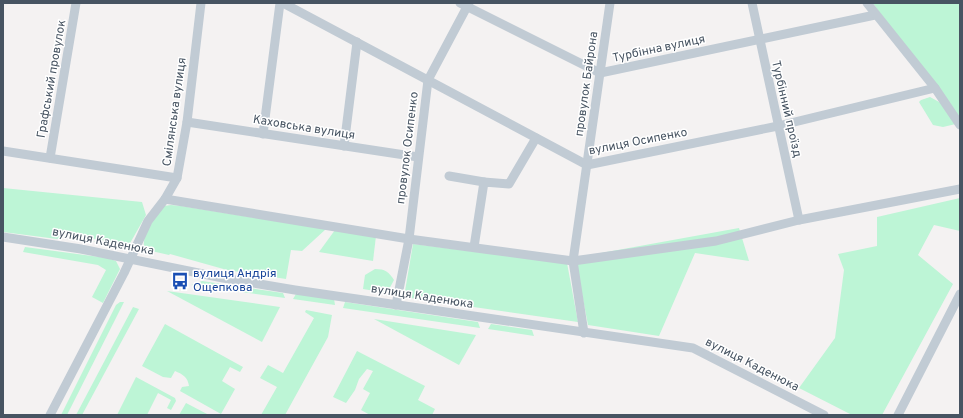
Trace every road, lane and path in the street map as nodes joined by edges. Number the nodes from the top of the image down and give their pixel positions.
1 (76, 3) edge
2 (201, 3) edge
3 (280, 3) edge
4 (283, 3) edge
5 (610, 3) edge
6 (752, 3) edge
7 (867, 3) edge
8 (465, 4) edge
9 (876, 14) junction
10 (759, 40) junction
11 (358, 42) junction
12 (600, 73) junction
13 (428, 80) junction
14 (935, 88) junction
15 (187, 122) junction
16 (960, 125) edge
17 (778, 126) junction
18 (263, 134) junction
19 (536, 138) junction
20 (344, 146) junction
21 (3, 151) edge
22 (418, 157) junction
23 (50, 158) junction
24 (587, 165) junction
25 (449, 176) dead end
26 (177, 178) junction
27 (484, 182) junction
28 (960, 189) edge
29 (166, 199) junction
30 (799, 220) junction
31 (3, 237) edge
32 (409, 239) junction
33 (474, 247) junction
34 (130, 259) junction
35 (573, 261) junction
36 (960, 294) edge
37 (396, 305) junction
38 (584, 333) junction
39 (50, 415) edge
40 (824, 415) edge
41 (898, 415) edge

1 - 23 street, Графський провулок
2 - 15 street, Смілянська вулиця
3 - 18 street
4 - 11 street, вулиця Осипенко
5 - 12 street, провулок Байрона
6 - 10 street, Турбінний проїзд
7 - 9 street
8 - 12 street, Турбінна вулиця
8 - 13 street, провулок Осипенко
9 - 10 street, Турбінна вулиця
9 - 14 street
10 - 12 street, Турбінна вулиця
10 - 17 street, Турбінний проїзд
11 - 13 street, вулиця Осипенко
11 - 20 street
12 - 24 street, провулок Байрона
13 - 19 street, вулиця Осипенко
13 - 22 street, провулок Осипенко
14 - 16 street
14 - 17 street, вулиця Осипенко
15 - 18 street, Каховська вулиця
15 - 26 street, Смілянська вулиця
17 - 24 street, вулиця Осипенко
17 - 30 street, Турбінний проїзд
18 - 20 street, Каховська вулиця
19 - 24 street, вулиця Осипенко
19 - 27 street
20 - 22 street, Каховська вулиця
21 - 23 street
22 - 32 street, провулок Осипенко
23 - 26 street
24 - 35 street, провулок Байрона
25 - 27 street
26 - 29 street, Смілянська вулиця
27 - 33 street
28 - 30 street
29 - 32 street
29 - 34 street, Смілянська вулиця
30 - 35 street
31 - 34 street, вулиця Каденюка
32 - 33 street
32 - 37 street, провулок Осипенко
33 - 35 street
34 - 37 street, вулиця Каденюка
34 - 39 street
35 - 38 street, провулок Байрона
36 - 41 street
37 - 38 street, вулиця Каденюка
38 - 40 street, вулиця Каденюка

